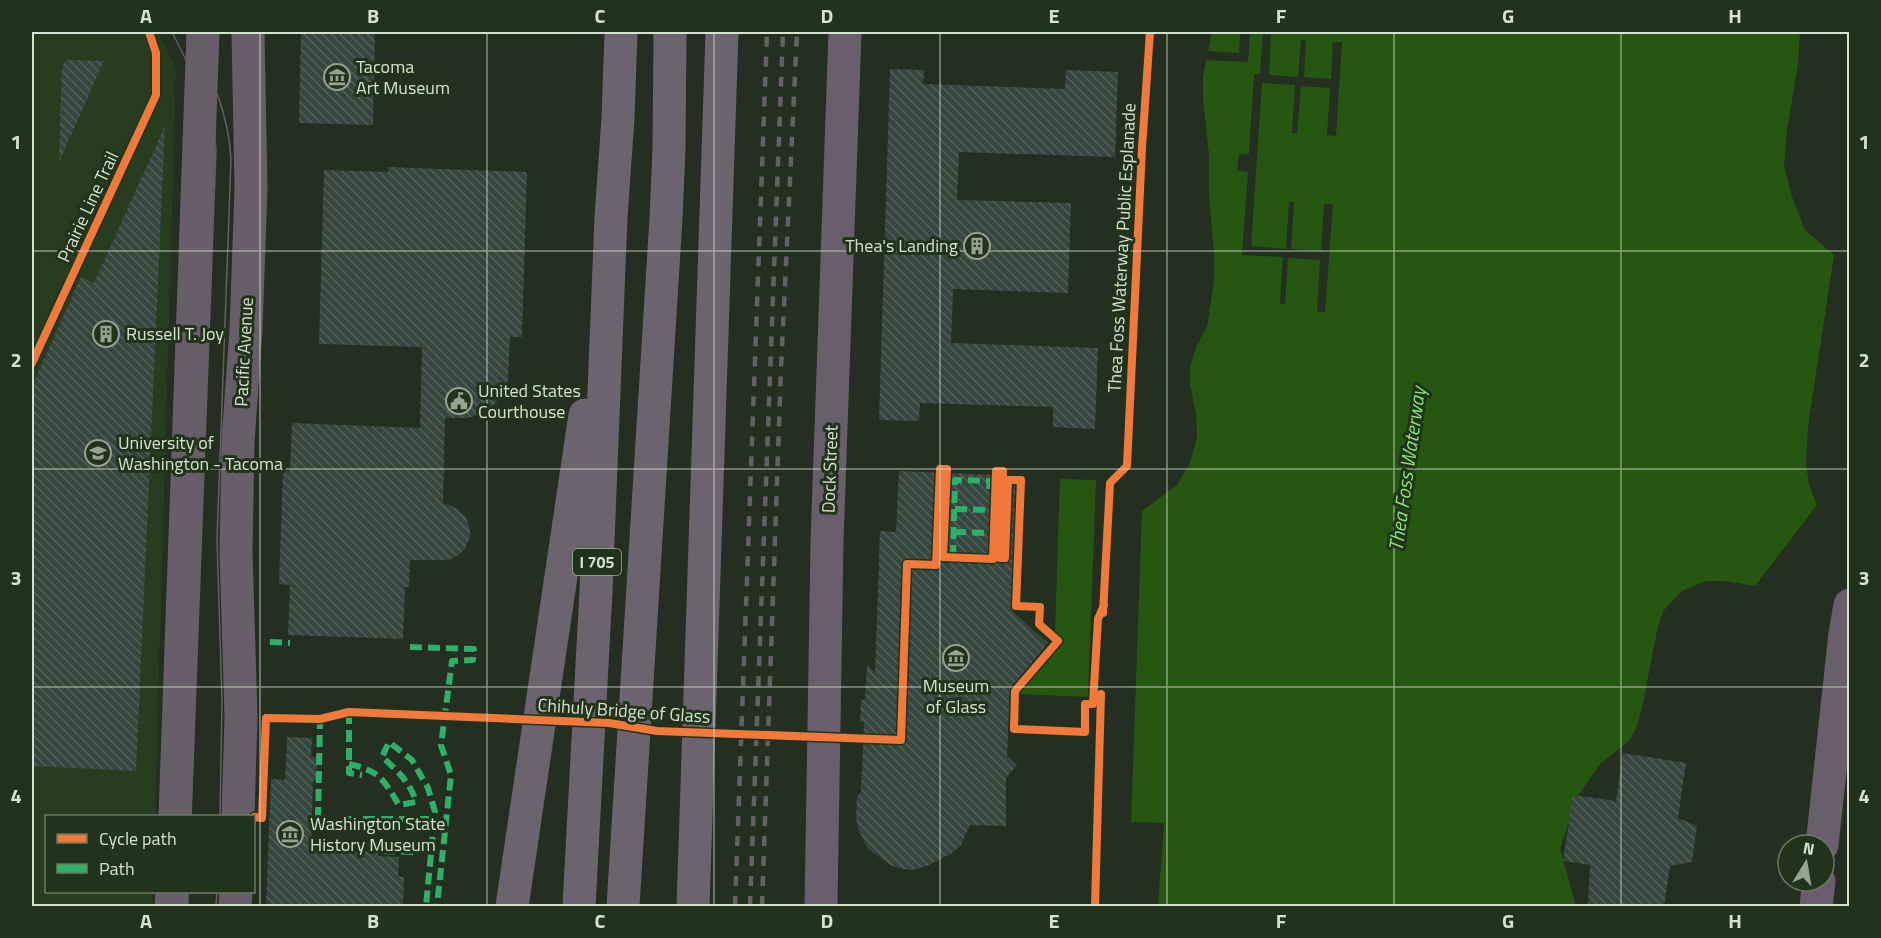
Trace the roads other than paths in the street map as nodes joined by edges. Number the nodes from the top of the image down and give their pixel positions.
1 (203, 32) edge
2 (246, 32) edge
3 (621, 32) edge
4 (665, 32) edge
5 (670, 32) edge
6 (722, 32) edge
7 (845, 32) edge
8 (670, 78) junction
9 (612, 218) junction
10 (711, 342) junction
11 (1850, 605) edge
12 (175, 815) edge
13 (238, 815) edge
14 (1823, 833) edge
15 (512, 906) edge
16 (579, 906) edge
17 (623, 906) edge
18 (671, 906) edge
19 (693, 906) edge
20 (821, 906) edge

1 - 12 main road
2 - 13 main road, Pacific Avenue
3 - 9 highway, I 705
4 - 8 highway
5 - 8 highway
6 - 10 highway
7 - 20 street, Dock Street
8 - 17 highway
9 - 15 highway
9 - 16 highway, I 705
10 - 18 highway
10 - 19 highway
11 - 14 street

